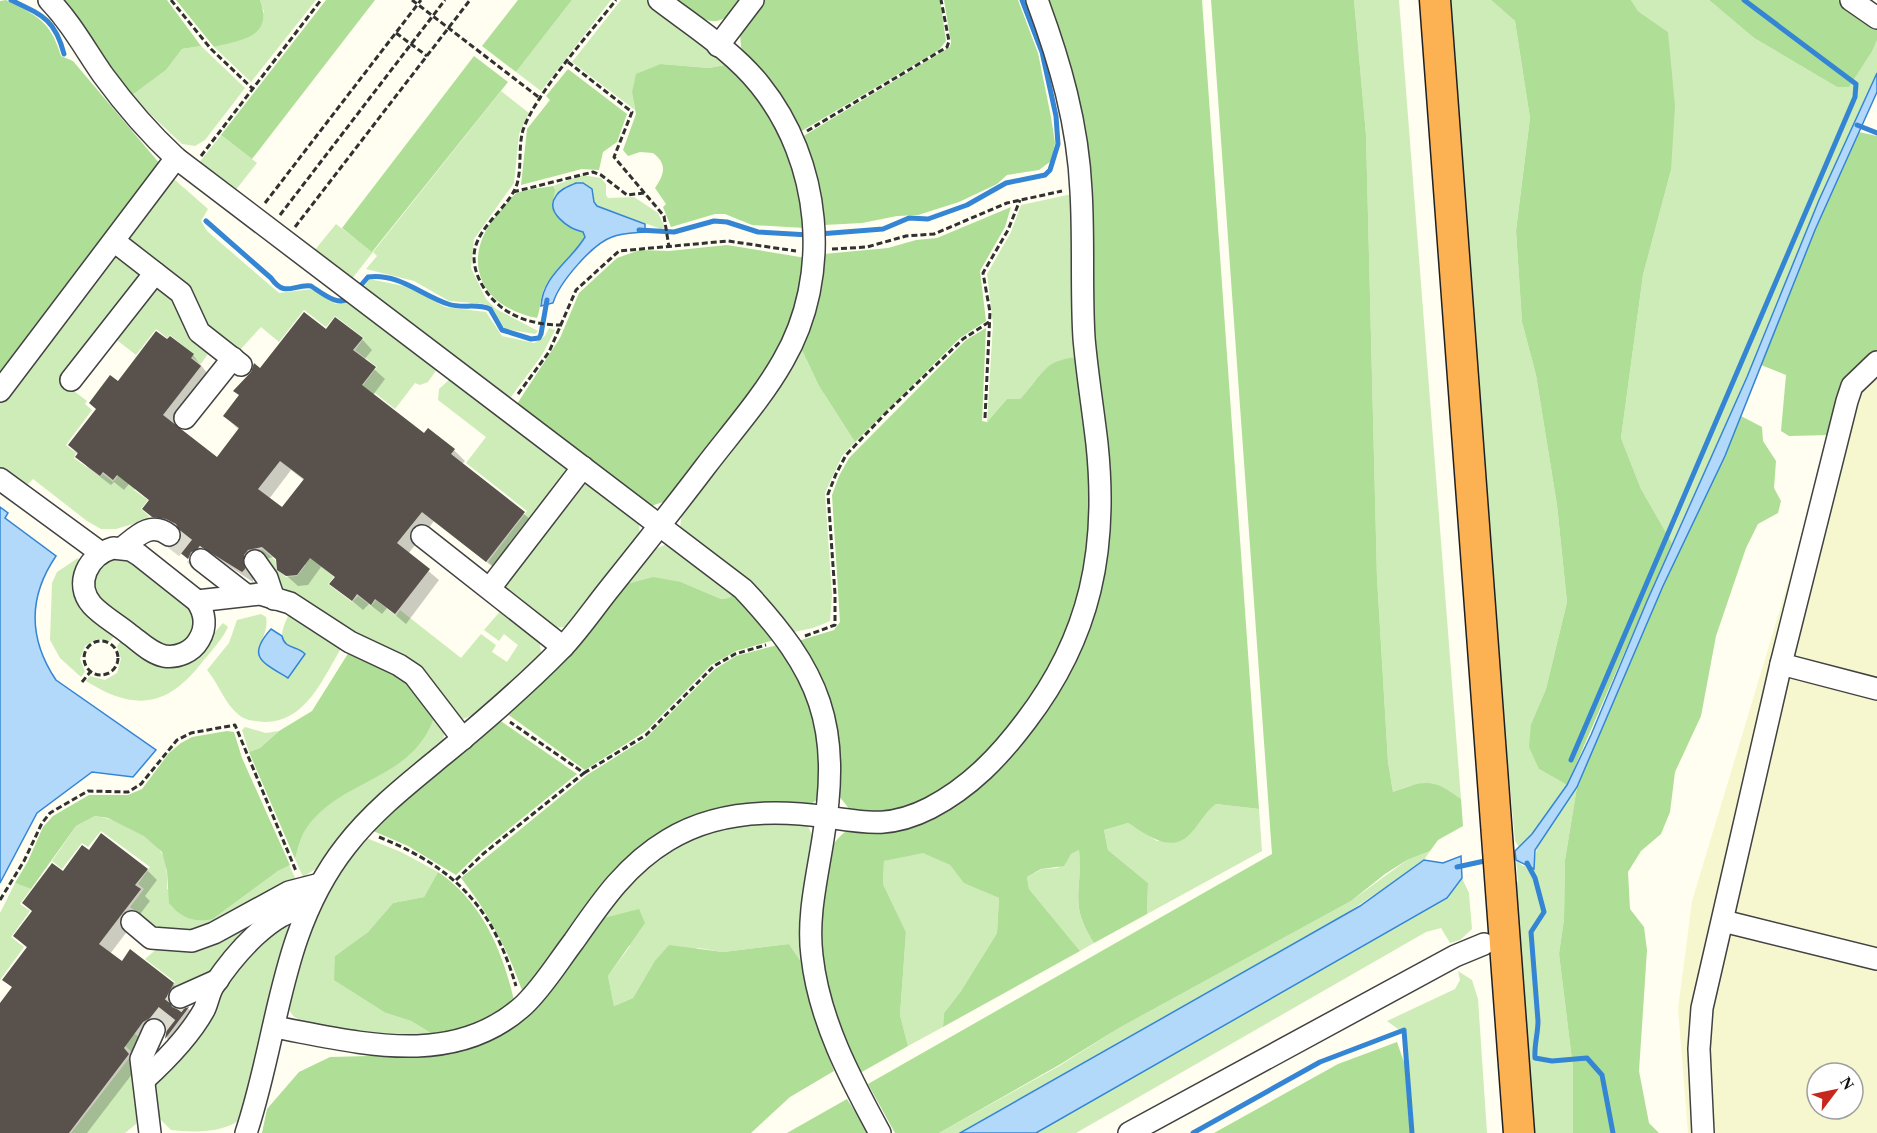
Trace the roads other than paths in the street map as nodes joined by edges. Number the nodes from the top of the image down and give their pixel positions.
1 (49, 0) edge
2 (659, 0) edge
3 (753, 0) edge
4 (1037, 0) edge
5 (1416, 0) edge
6 (1434, 0) edge
7 (1851, 0) edge
8 (1877, 18) edge
9 (718, 46) junction
10 (184, 163) junction
11 (114, 241) junction
12 (155, 273) junction
13 (1877, 362) edge
14 (71, 380) dead end
15 (0, 391) edge
16 (185, 418) dead end
17 (583, 467) junction
18 (0, 478) edge
19 (660, 527) junction
20 (169, 536) tunnel mouth
21 (422, 536) dead end
22 (122, 548) junction
23 (101, 553) junction
24 (201, 560) tunnel mouth
25 (255, 561) dead end
26 (490, 588) junction
27 (246, 595) junction
28 (274, 599) junction
29 (197, 601) junction
30 (563, 647) junction
31 (1781, 664) junction
32 (1877, 689) edge
33 (463, 739) junction
34 (826, 817) junction
35 (1486, 837) junction
36 (1490, 880) junction
37 (310, 894) junction
38 (1723, 921) junction
39 (132, 922) dead end
40 (1484, 944) junction
41 (1877, 959) edge
42 (218, 980) junction
43 (180, 997) tunnel mouth
44 (274, 1027) junction
45 (154, 1030) tunnel mouth
46 (144, 1080) junction
47 (150, 1133) edge
48 (246, 1133) edge
49 (880, 1133) edge
50 (1129, 1133) edge
51 (1498, 1133) edge
52 (1519, 1133) edge
53 (1703, 1133) edge

1 - 10 street
2 - 9 street
3 - 9 street
4 - 34 street
5 - 35 highway
6 - 35 highway
7 - 8 street
9 - 19 street
10 - 11 street
10 - 17 street
11 - 12 street
11 - 15 street
12 - 14 street
12 - 16 street
13 - 31 street
17 - 19 street
17 - 26 street
18 - 23 street
19 - 30 street
19 - 34 street
20 - 22 street
21 - 26 street
22 - 23 street
22 - 29 street
23 - 29 street
24 - 27 street
25 - 28 street
26 - 30 street
27 - 28 street
27 - 29 street
28 - 33 street
30 - 33 street
31 - 32 street
31 - 38 street
33 - 37 street
34 - 44 street
34 - 49 street
35 - 36 highway
36 - 40 highway
36 - 52 highway
37 - 39 street
37 - 42 street
37 - 44 street
38 - 41 street
38 - 53 street
40 - 50 street
40 - 51 highway
42 - 43 street
42 - 46 street
44 - 48 street
45 - 46 street
46 - 47 street

